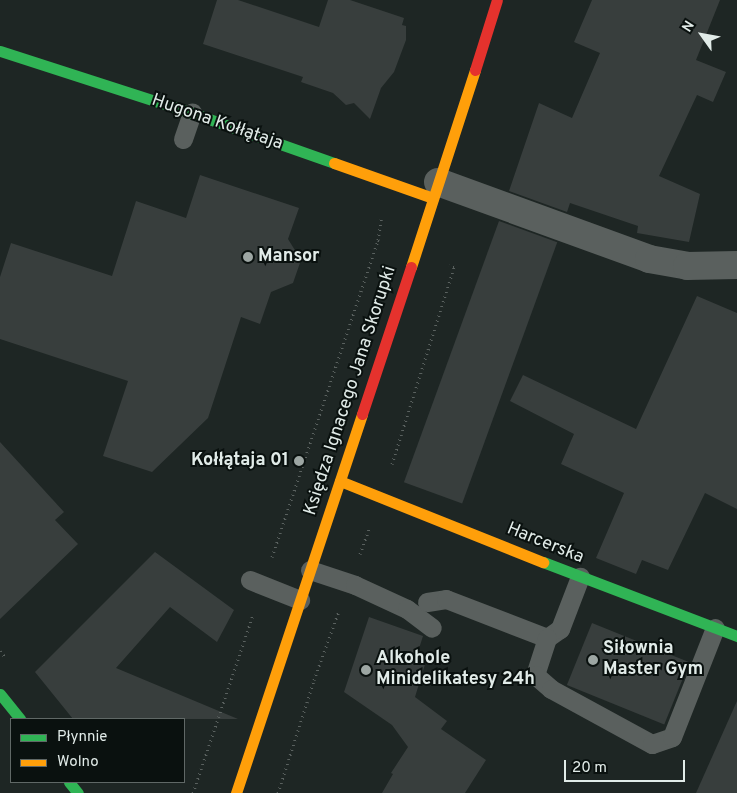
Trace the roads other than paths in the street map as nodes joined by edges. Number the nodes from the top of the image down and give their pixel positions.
1 (497, 0) edge
2 (0, 51) edge
3 (192, 113) junction
4 (183, 139) dead end
5 (435, 190) junction
6 (737, 265) edge
7 (340, 482) junction
8 (310, 570) junction
9 (580, 577) junction
10 (256, 583) road end
11 (300, 600) junction
12 (427, 602) dead end
13 (432, 628) dead end
14 (715, 628) junction
15 (737, 636) edge
16 (547, 638) junction
17 (0, 694) edge
18 (19, 718) edge
19 (70, 783) edge
20 (78, 793) edge
21 (236, 793) edge

1 - 5 street, Księdza Ignacego Jana Skorupki
2 - 3 street, Hugona Kołłątaja
3 - 4 lane
3 - 5 street, Hugona Kołłątaja
5 - 6 street, Hugona Kołłątaja
5 - 7 street, Księdza Ignacego Jana Skorupki
7 - 8 street, Księdza Ignacego Jana Skorupki
7 - 9 street, Harcerska
8 - 11 street, Księdza Ignacego Jana Skorupki
8 - 13 lane
9 - 14 street, Harcerska
9 - 16 lane
10 - 11 lane
11 - 21 street, Księdza Ignacego Jana Skorupki
12 - 16 lane
14 - 15 street, Harcerska
14 - 16 lane
17 - 18 street
19 - 20 street

